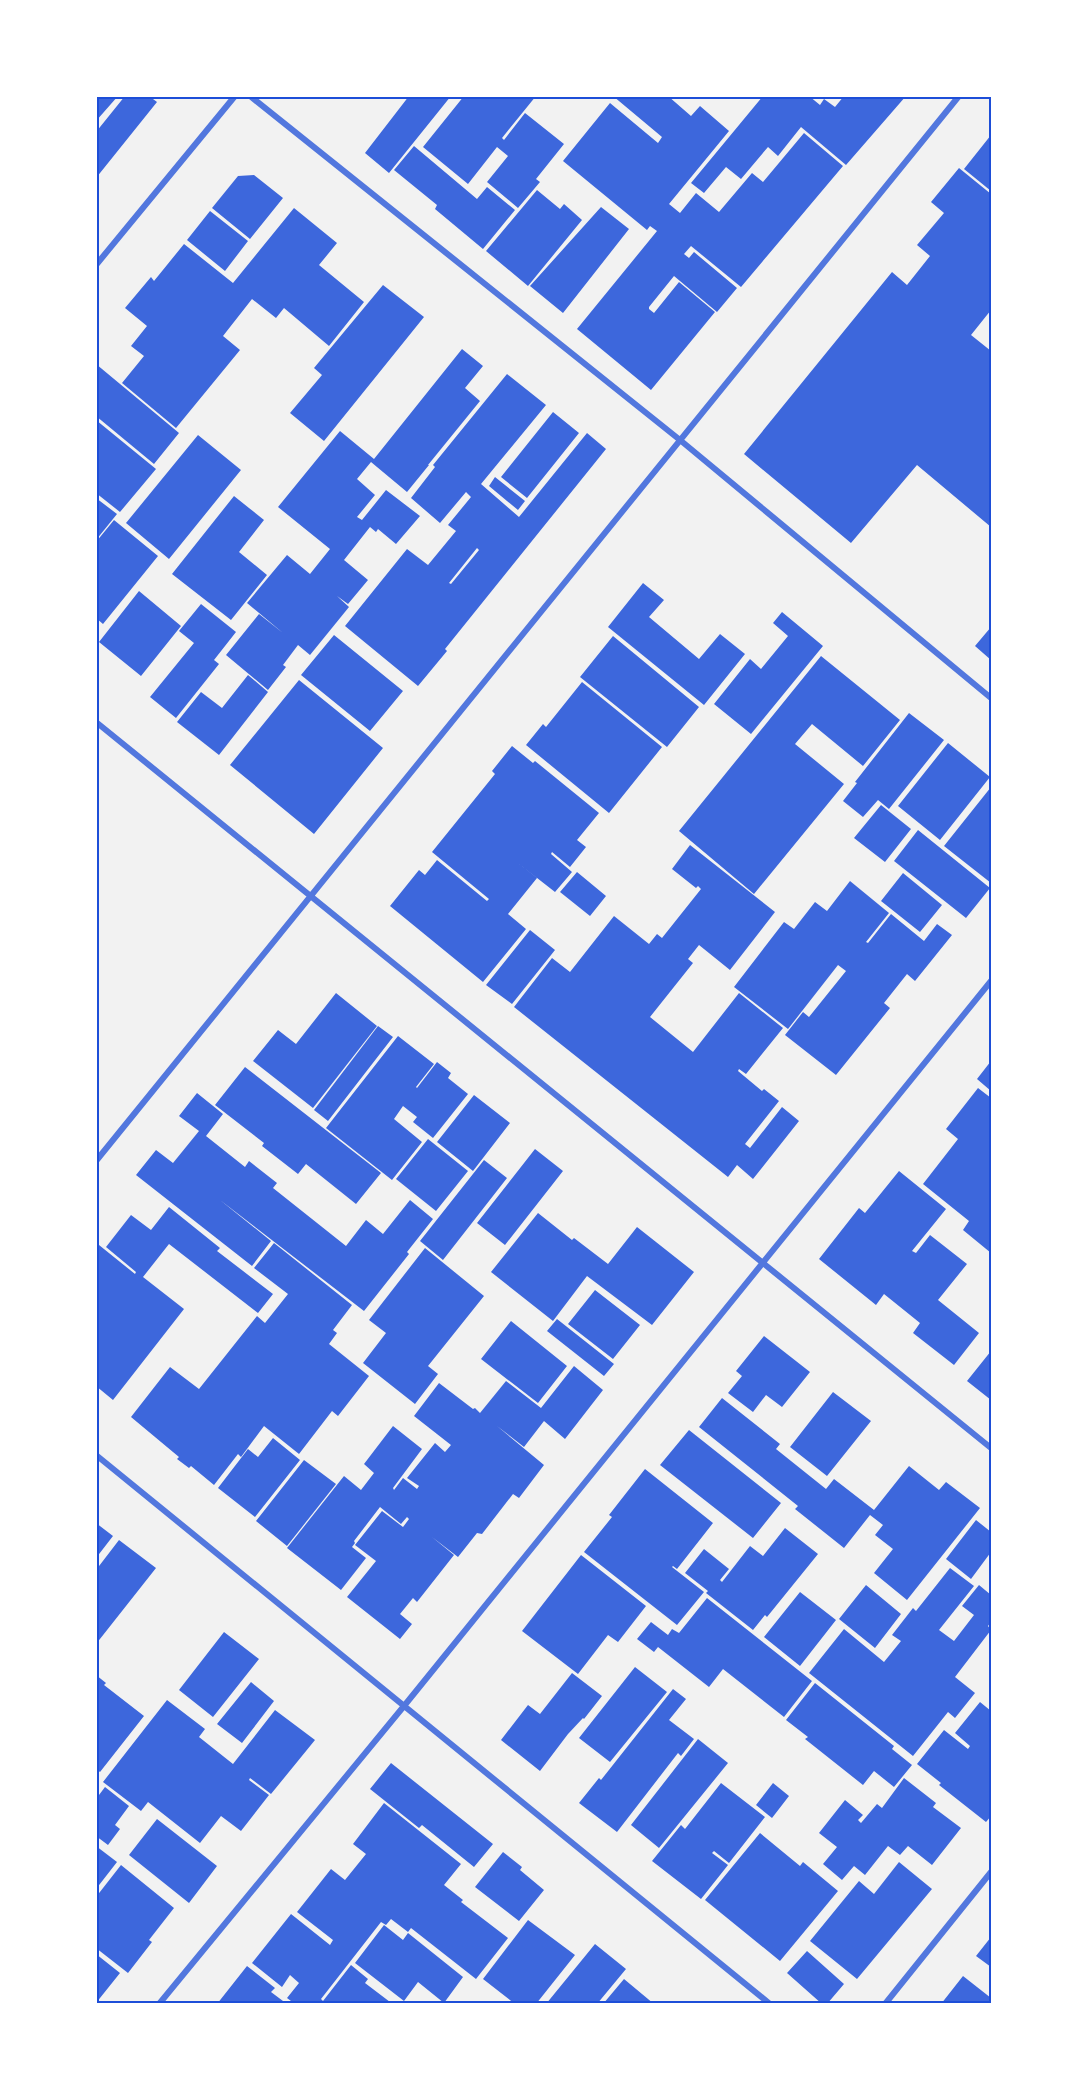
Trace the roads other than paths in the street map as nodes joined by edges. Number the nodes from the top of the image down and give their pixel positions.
1 (235, 96) edge
2 (250, 96) edge
3 (959, 96) edge
4 (96, 265) edge
5 (680, 440) junction
6 (991, 698) edge
7 (96, 723) edge
8 (310, 895) junction
9 (991, 981) edge
10 (96, 1161) edge
11 (763, 1262) junction
12 (991, 1448) edge
13 (96, 1455) edge
14 (404, 1706) junction
15 (991, 1872) edge
16 (159, 2004) edge
17 (770, 2004) edge
18 (885, 2004) edge

1 - 4 street
2 - 5 street
3 - 5 street
5 - 6 street
5 - 8 street
7 - 8 street
8 - 10 street
8 - 11 street
9 - 11 street
11 - 12 street
11 - 14 street
13 - 14 street
14 - 16 street
14 - 17 street
15 - 18 street

